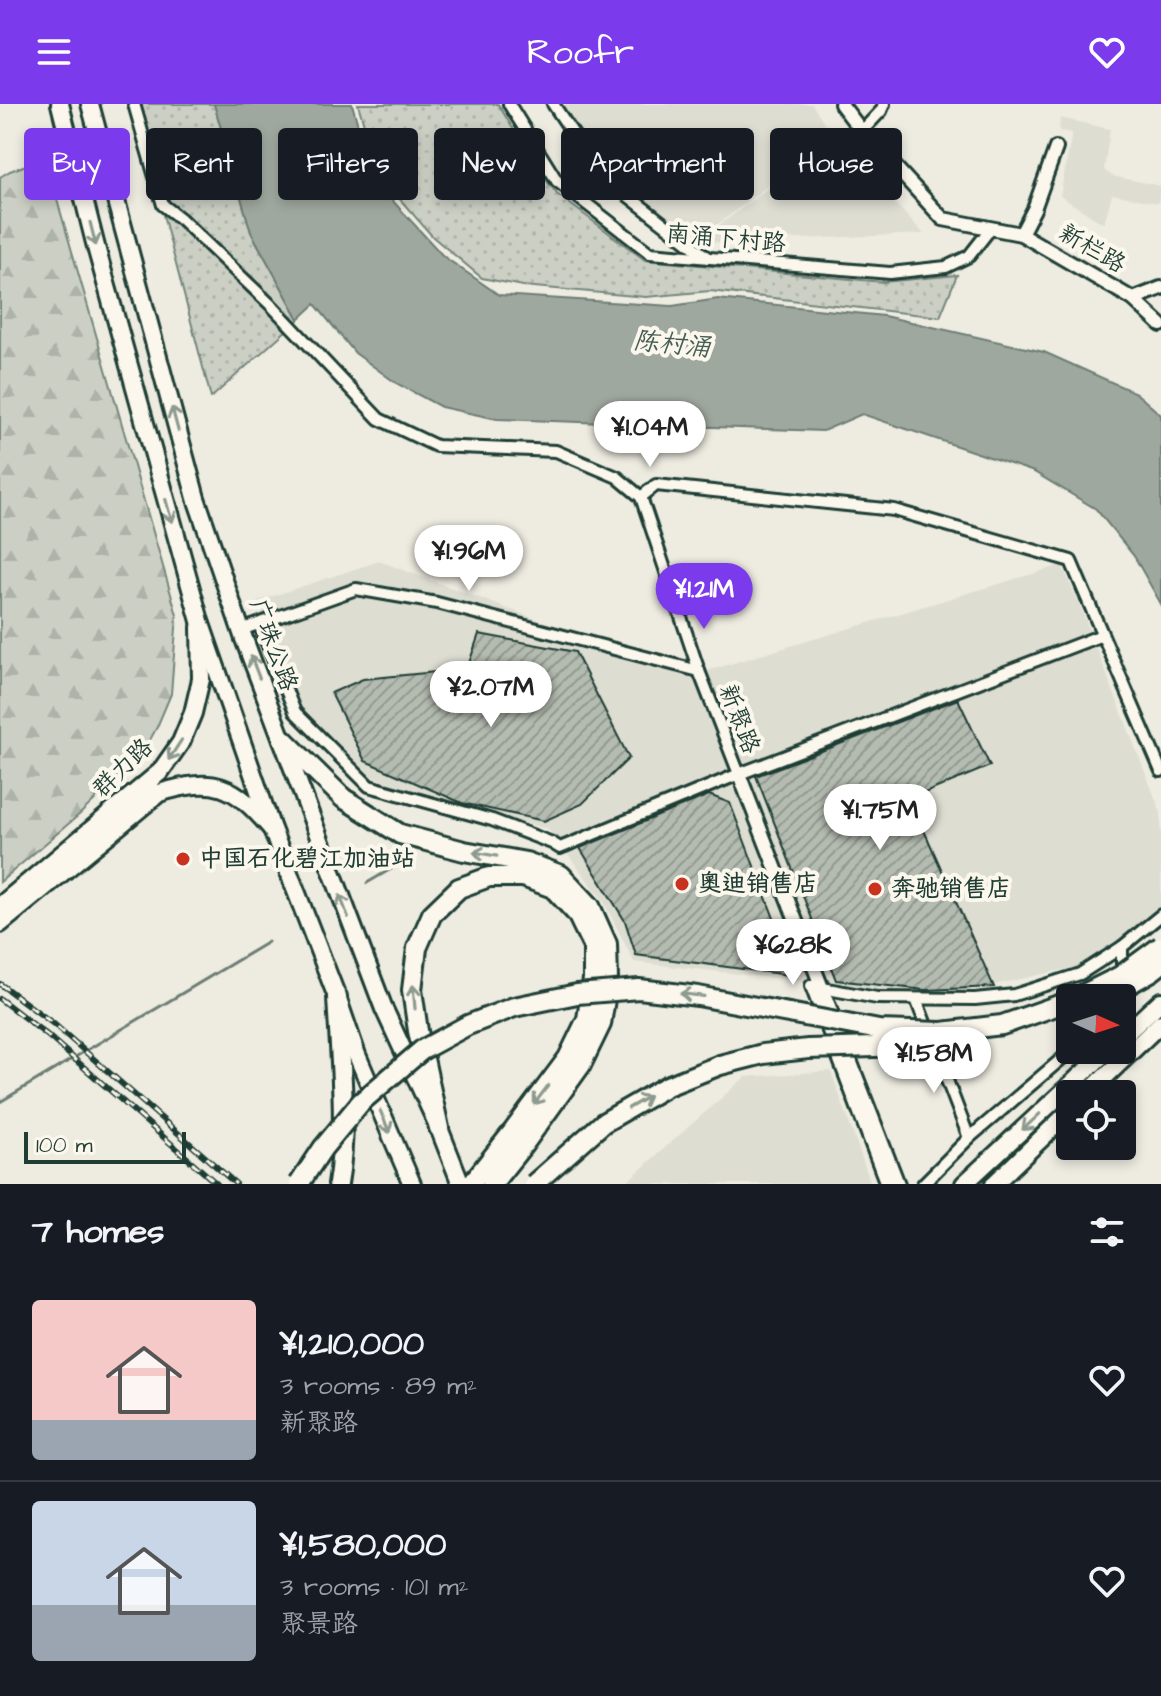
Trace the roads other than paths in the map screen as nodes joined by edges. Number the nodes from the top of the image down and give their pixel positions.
1 (60, 104) edge
2 (90, 104) edge
3 (134, 104) edge
4 (509, 104) edge
5 (553, 104) edge
6 (841, 104) edge
7 (884, 104) edge
8 (860, 128) edge
9 (865, 128) edge
10 (1056, 148) dead end
11 (902, 174) edge
12 (991, 228) junction
13 (1021, 234) junction
14 (708, 258) junction
15 (1161, 288) edge
16 (1133, 299) junction
17 (1161, 325) edge
18 (641, 497) junction
19 (200, 621) junction
20 (259, 624) junction
21 (241, 630) junction
22 (1102, 635) junction
23 (699, 671) junction
24 (283, 739) junction
25 (1161, 771) edge
26 (736, 776) junction
27 (272, 829) junction
28 (0, 906) edge
29 (1161, 915) edge
30 (0, 924) edge
31 (1161, 946) edge
32 (1122, 947) junction
33 (1161, 964) edge
34 (1104, 984) edge
35 (1122, 984) edge
36 (1129, 984) edge
37 (822, 988) junction
38 (337, 997) junction
39 (916, 999) junction
40 (1161, 1001) edge
41 (1056, 1006) edge
42 (1056, 1020) edge
43 (1161, 1023) edge
44 (1136, 1024) edge
45 (1056, 1064) edge
46 (1093, 1064) edge
47 (1102, 1080) edge
48 (1056, 1124) edge
49 (439, 1128) junction
50 (519, 1137) junction
51 (969, 1138) junction
52 (299, 1184) edge
53 (338, 1184) edge
54 (412, 1184) edge
55 (461, 1184) edge
56 (471, 1184) edge
57 (492, 1184) edge
58 (534, 1184) edge
59 (887, 1184) edge
60 (898, 1184) edge
61 (923, 1184) edge
62 (964, 1184) edge
63 (994, 1184) edge

1 -> 19 main road
21 -> 2 main road, 广珠公路
3 - 18 street
4 - 14 street, 南涌下村路
5 - 14 street
6 - 8 street, 新栏路
7 - 9 street
10 - 13 street
11 - 12 street, 新栏路
12 - 13 street, 新栏路
12 - 14 street, 南涌下村路
13 - 16 street, 新栏路
15 - 16 street
16 - 17 street, 新栏路
18 - 22 street
18 - 23 street, 新聚路
19 - 27 main road
19 -> 28 main road, 群力路
20 - 21 street
20 - 23 street
20 - 26 street
24 -> 21 main road, 广珠公路
22 - 25 street
22 - 26 street
23 - 26 street, 新聚路
49 -> 24 main road, 广珠公路
50 -> 24 highway
26 - 37 street
26 - 59 street
27 - 30 main road, 群力路
27 - 38 main road
29 - 32 street
31 - 34 highway, bridge
32 - 35 street
32 - 39 street
33 - 36 highway, bridge
37 - 39 street
37 - 60 street
38 - 53 highway
38 -> 54 main road
39 - 51 street
40 - 44 main road
41 -> 52 highway, bridge
58 -> 42 highway, bridge
43 - 47 main road
45 - 51 street
46 -> 62 main road
48 - 63 main road
49 -> 50 highway
49 - 55 main road, 广珠公路
50 - 56 highway
50 - 57 highway
51 - 61 street

